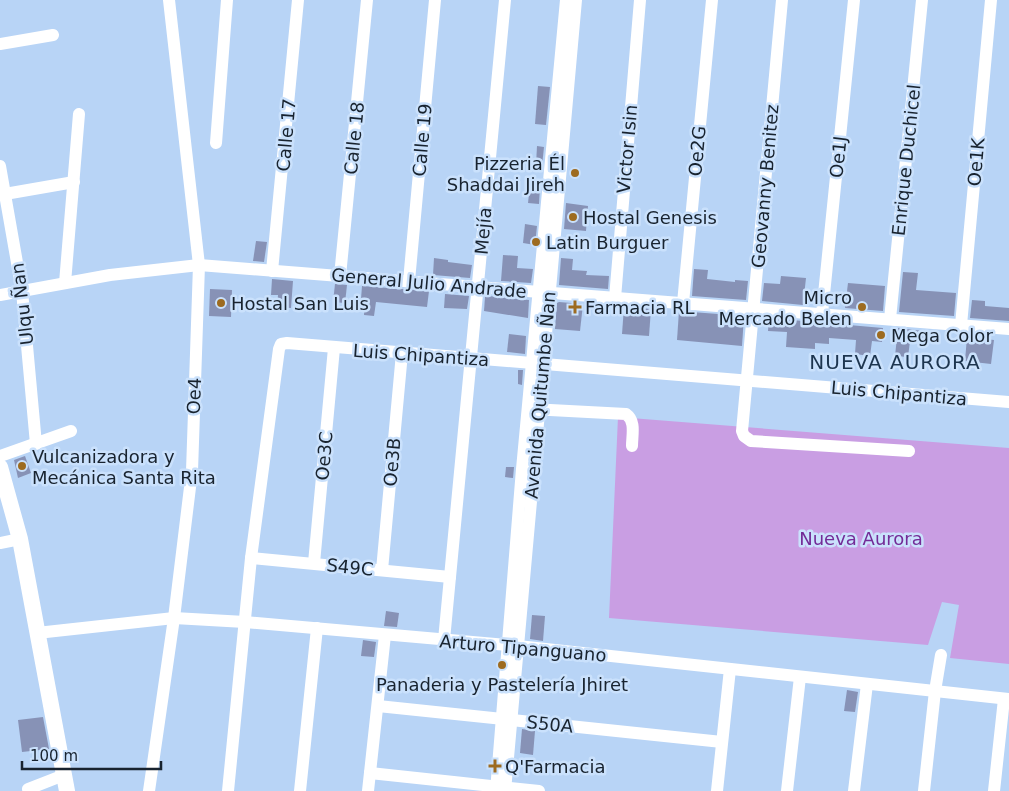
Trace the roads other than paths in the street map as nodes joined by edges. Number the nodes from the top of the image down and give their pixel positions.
1 (169, 0) edge
2 (227, 0) edge
3 (298, 0) edge
4 (367, 0) edge
5 (435, 0) edge
6 (505, 0) edge
7 (566, 0) edge
8 (576, 0) edge
9 (640, 0) edge
10 (712, 0) edge
11 (782, 0) edge
12 (854, 0) edge
13 (922, 0) edge
14 (991, 0) edge
15 (53, 35) dead end
16 (0, 44) edge
17 (79, 114) dead end
18 (216, 143) dead end
19 (0, 166) edge
20 (74, 182) junction
21 (5, 194) junction
22 (199, 265) junction
23 (272, 270) junction
24 (340, 276) junction
25 (409, 281) junction
26 (65, 283) junction
27 (478, 287) junction
28 (22, 290) junction
29 (544, 292) junction
30 (0, 295) edge
31 (615, 298) junction
32 (683, 303) junction
33 (754, 308) junction
34 (822, 314) junction
35 (890, 319) junction
36 (961, 324) junction
37 (1009, 329) edge
38 (334, 348) junction
39 (402, 353) junction
40 (470, 359) junction
41 (537, 364) junction
42 (747, 381) junction
43 (1009, 402) edge
44 (533, 409) junction
45 (71, 431) dead end
46 (36, 444) junction
47 (632, 446) dead end
48 (909, 451) dead end
49 (0, 456) edge
50 (0, 467) edge
51 (20, 539) junction
52 (0, 543) edge
53 (251, 558) junction
54 (314, 563) junction
55 (382, 570) junction
56 (450, 576) junction
57 (174, 618) junction
58 (245, 622) junction
59 (317, 628) junction
60 (37, 633) junction
61 (385, 635) junction
62 (444, 640) junction
63 (513, 646) junction
64 (941, 655) dead end
65 (730, 669) junction
66 (800, 677) junction
67 (867, 684) junction
68 (935, 691) junction
69 (1007, 699) edge
70 (378, 706) junction
71 (507, 719) junction
72 (722, 742) junction
73 (370, 773) junction
74 (66, 783) edge
75 (28, 789) dead end
76 (500, 789) edge
77 (149, 791) edge
78 (228, 791) edge
79 (300, 791) edge
80 (368, 791) edge
81 (539, 791) edge
82 (717, 791) edge
83 (787, 791) edge
84 (854, 791) edge
85 (924, 791) edge
86 (994, 791) edge

1 - 22 street, Oe4
2 - 18 street
3 - 23 street, Calle 17
4 - 24 street, Calle 18
5 - 25 street, Calle 19
6 - 27 street, Mejía
7 - 29 street, Avenida Quitumbe Ñan
8 - 29 street, Avenida Quitumbe Ñan
9 - 31 street, Victor Isin
10 - 32 street, Oe2G
11 - 33 street, Geovanny Benitez
12 - 34 street, Oe1J
13 - 35 street, Enrique Duchicel
14 - 36 street, Oe1K
15 - 16 street
17 - 20 street
19 - 21 street, Ulqu Ñan
20 - 21 street
20 - 26 street
21 - 28 street, Ulqu Ñan
22 - 23 street, General Julio Andrade
22 - 26 street, General Julio Andrade
22 - 57 street, Oe4
23 - 24 street, General Julio Andrade
24 - 25 street, General Julio Andrade
25 - 27 street, General Julio Andrade
26 - 28 street, General Julio Andrade
27 - 29 street, General Julio Andrade
27 - 40 street, Mejía
28 - 30 street, General Julio Andrade
28 - 46 street, Ulqu Ñan
29 - 31 street, General Julio Andrade
29 - 41 street, Avenida Quitumbe Ñan
31 - 32 street, General Julio Andrade
32 - 33 street, General Julio Andrade
33 - 34 street, General Julio Andrade
33 - 42 street, Geovanny Benitez
34 - 35 street, General Julio Andrade
35 - 36 street, General Julio Andrade
36 - 37 street, General Julio Andrade
38 - 39 street, Luis Chipantiza
38 - 53 street, Luis Chipantiza
38 - 54 street, Oe3C
39 - 40 street, Luis Chipantiza
39 - 55 street, Oe3B
40 - 41 street, Luis Chipantiza
40 - 56 street, Mejía
41 - 42 street, Luis Chipantiza
41 - 44 street, Avenida Quitumbe Ñan
42 - 43 street, Luis Chipantiza
42 - 48 street, Geovanny Benitez
44 - 47 street
44 - 63 street, Avenida Quitumbe Ñan
45 - 46 street
46 - 49 street
50 - 51 main road
51 - 52 street
51 - 60 main road
53 - 54 street, S49C
53 - 58 street, Luis Chipantiza
54 - 55 street, S49C
55 - 56 street, S49C
56 - 62 street, Mejía
57 - 58 street, Arturo Tipanguano
57 - 60 street, Arturo Tipanguano
57 - 77 street, Oe4
58 - 59 street, Arturo Tipanguano
58 - 78 street, Luis Chipantiza
59 - 61 street, Arturo Tipanguano
59 - 79 street
60 - 74 main road
61 - 62 street, Arturo Tipanguano
61 - 70 street
62 - 63 street, Arturo Tipanguano
63 - 65 street, Arturo Tipanguano
63 - 71 street, Avenida Quitumbe Ñan
64 - 68 street
65 - 66 street, Arturo Tipanguano
65 - 72 street
66 - 67 street, Arturo Tipanguano
66 - 83 street
67 - 68 street, Arturo Tipanguano
67 - 84 street
68 - 69 street, Arturo Tipanguano
68 - 85 street
69 - 86 street
70 - 71 street, S50A
70 - 73 street
71 - 72 street, S50A
71 - 76 street, Avenida Quitumbe Ñan
72 - 82 street
73 - 76 street
73 - 80 street
74 - 75 street
76 - 81 street

